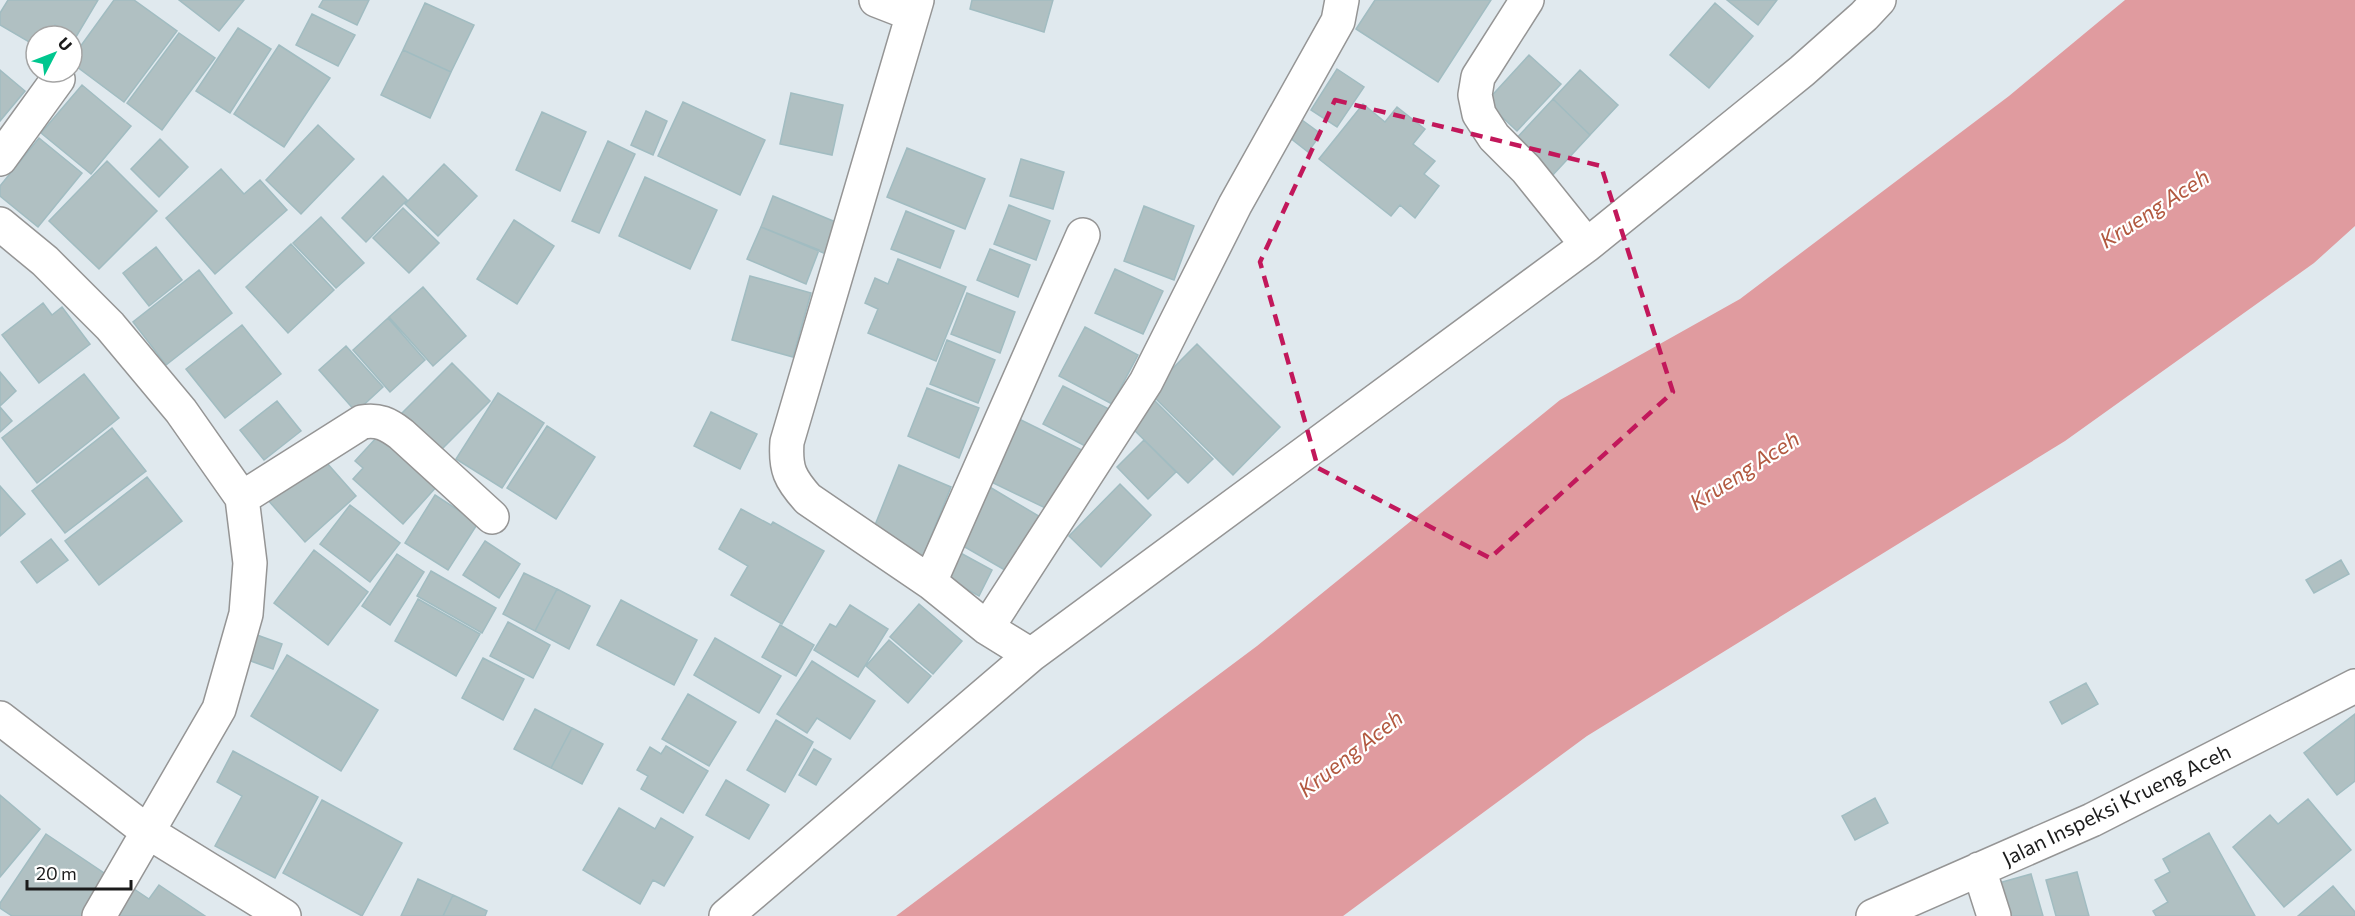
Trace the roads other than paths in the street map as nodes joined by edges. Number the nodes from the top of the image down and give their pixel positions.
1 (876, 0) edge
2 (1342, 0) edge
3 (1527, 0) edge
4 (1879, 0) edge
5 (914, 7) edge
6 (54, 84) edge
7 (0, 159) edge
8 (0, 224) edge
9 (1083, 235) dead end
10 (1587, 244) junction
11 (242, 498) junction
12 (492, 518) dead end
13 (930, 582) junction
14 (987, 628) junction
15 (1031, 655) junction
16 (2355, 686) edge
17 (0, 718) edge
18 (148, 832) junction
19 (1979, 869) junction
20 (99, 916) edge
21 (284, 916) edge
22 (726, 916) edge
23 (1873, 916) edge
24 (1994, 916) edge

1 - 5 street
2 - 14 street
3 - 10 street
4 - 10 street
5 - 13 street
6 - 7 street
8 - 11 street
9 - 13 street
10 - 15 street
11 - 12 street
11 - 18 street
13 - 14 street
14 - 15 street
15 - 22 street
16 - 19 street, Jalan Inspeksi Krueng Aceh
17 - 18 street
18 - 20 street
18 - 21 street
19 - 23 street, Jalan Inspeksi Krueng Aceh
19 - 24 street

